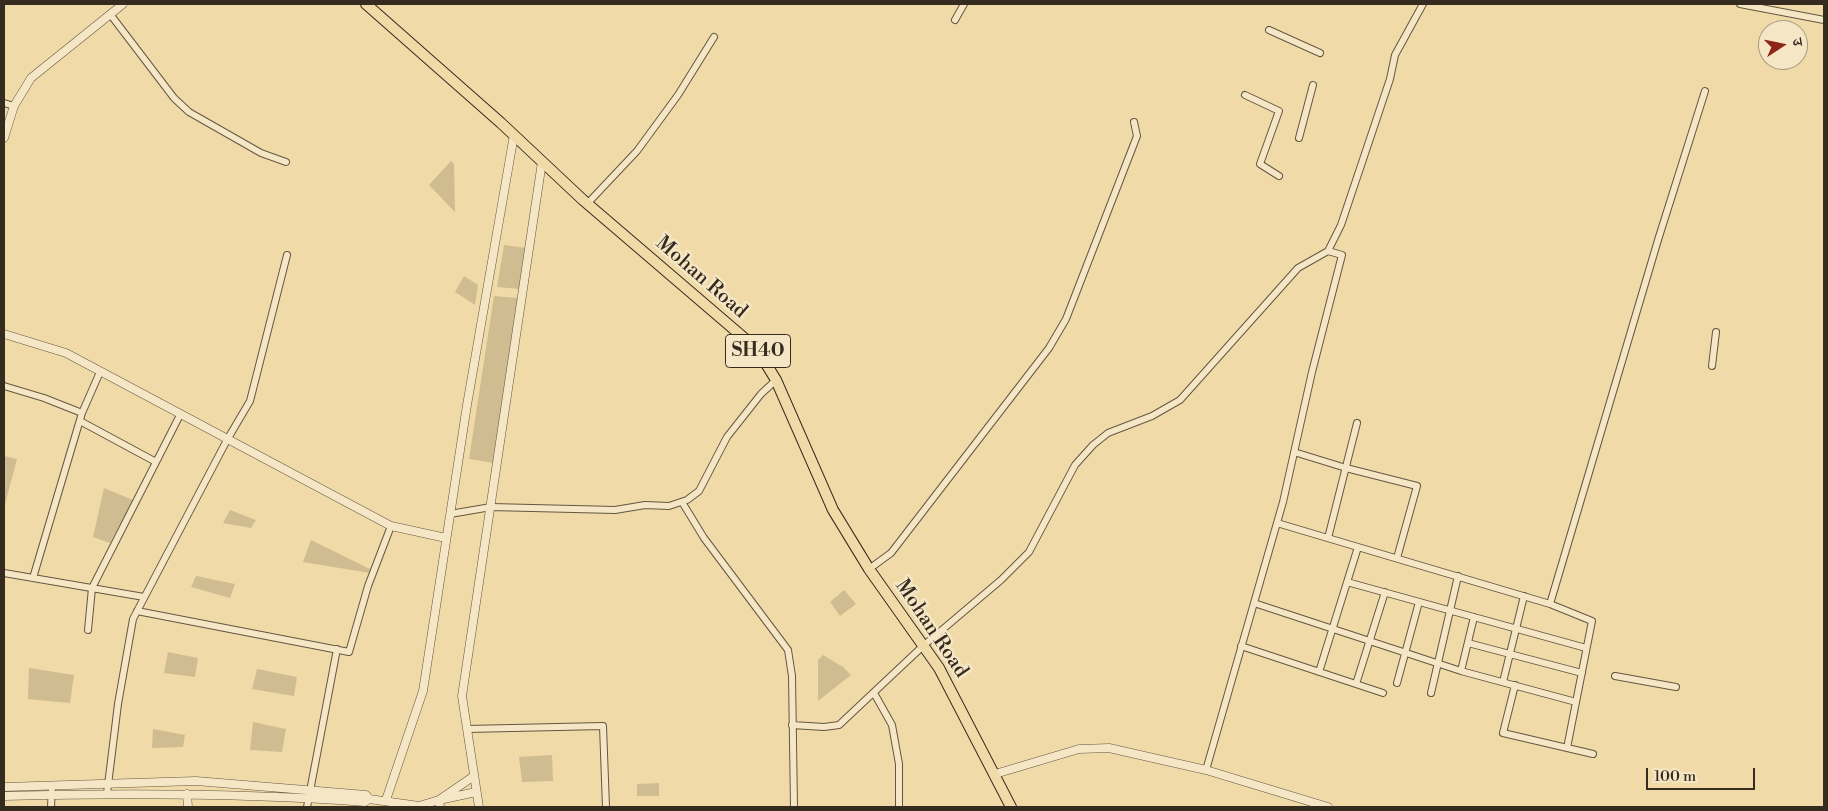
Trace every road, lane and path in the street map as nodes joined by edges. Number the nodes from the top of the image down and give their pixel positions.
1 (122, 4) edge
2 (964, 4) edge
3 (1423, 4) edge
4 (1740, 4) edge
5 (372, 6) edge
6 (110, 14) junction
7 (955, 20) dead end
8 (1824, 20) edge
9 (1269, 30) dead end
10 (714, 37) dead end
11 (1320, 54) dead end
12 (1313, 85) dead end
13 (1705, 92) dead end
14 (1245, 95) dead end
15 (4, 103) edge
16 (14, 106) junction
17 (1134, 122) dead end
18 (514, 135) junction
19 (4, 138) edge
20 (1299, 138) dead end
21 (286, 162) dead end
22 (542, 162) junction
23 (1279, 176) dead end
24 (587, 204) junction
25 (1328, 251) junction
26 (287, 255) dead end
27 (1716, 332) dead end
28 (4, 334) edge
29 (1712, 366) dead end
30 (100, 372) junction
31 (776, 380) junction
32 (4, 386) edge
33 (82, 413) junction
34 (180, 414) junction
35 (80, 421) junction
36 (1357, 423) dead end
37 (227, 440) junction
38 (1294, 452) junction
39 (156, 462) junction
40 (1346, 468) junction
41 (682, 502) junction
42 (491, 507) junction
43 (450, 514) junction
44 (1277, 523) junction
45 (391, 526) junction
46 (446, 538) junction
47 (1328, 538) junction
48 (1358, 547) junction
49 (1397, 558) junction
50 (869, 569) junction
51 (4, 573) edge
52 (1458, 576) junction
53 (33, 578) junction
54 (1347, 582) junction
55 (92, 588) junction
56 (1385, 592) junction
57 (1524, 596) junction
58 (144, 597) junction
59 (1419, 602) junction
60 (1254, 603) junction
61 (1550, 604) junction
62 (137, 611) junction
63 (1450, 611) junction
64 (1474, 617) junction
65 (1333, 629) junction
66 (1516, 629) junction
67 (88, 630) dead end
68 (1369, 641) junction
69 (1468, 643) junction
70 (923, 646) junction
71 (1241, 646) junction
72 (1586, 648) junction
73 (337, 649) junction
74 (1405, 653) junction
75 (1510, 654) junction
76 (1438, 663) junction
77 (1462, 671) junction
78 (1320, 672) junction
79 (1582, 673) junction
80 (1614, 676) dead end
81 (1503, 682) junction
82 (1397, 683) dead end
83 (1356, 684) junction
84 (1515, 686) junction
85 (1676, 687) dead end
86 (874, 693) junction
87 (1383, 693) dead end
88 (1431, 693) dead end
89 (1576, 702) junction
90 (792, 725) junction
91 (467, 729) junction
92 (1567, 748) junction
93 (1593, 754) dead end
94 (1206, 770) junction
95 (995, 774) junction
96 (474, 776) junction
97 (107, 784) junction
98 (52, 786) junction
99 (4, 787) edge
100 (476, 792) junction
101 (107, 793) junction
102 (187, 794) junction
103 (310, 794) junction
104 (52, 795) junction
105 (4, 796) edge
106 (386, 800) junction
107 (371, 802) edge
108 (439, 804) edge
109 (51, 807) edge
110 (188, 807) edge
111 (308, 807) edge
112 (479, 807) edge
113 (606, 807) edge
114 (794, 807) edge
115 (899, 807) edge
116 (1011, 807) edge
117 (1328, 807) edge

1 - 6 street
2 - 7 street
3 - 25 street
4 - 8 street
5 - 18 main road, Mohan Road / SH40
6 - 16 street
6 - 21 street
9 - 11 street
10 - 24 street
12 - 20 street
13 - 61 street
14 - 23 street
15 - 16 street
16 - 19 street
17 - 50 street
18 - 22 main road, Mohan Road / SH40
18 - 43 street
22 - 24 main road, Mohan Road / SH40
22 - 42 street
24 - 31 main road, Mohan Road / SH40
25 - 38 street
25 - 70 street
26 - 37 street
27 - 29 street
28 - 30 street
30 - 33 street
30 - 34 street
31 - 41 street
31 - 50 main road, Mohan Road / SH40
32 - 33 street
33 - 35 street
34 - 37 street
34 - 39 street
35 - 39 street
35 - 53 street
36 - 40 street
37 - 45 street
37 - 58 street
38 - 40 street
38 - 44 street
39 - 55 street
40 - 47 street
40 - 49 street
41 - 42 street
41 - 90 street
42 - 43 street
42 - 91 street
43 - 46 street
44 - 47 street
44 - 60 street
45 - 46 street
45 - 73 street
46 - 106 street
47 - 48 street
48 - 49 street
48 - 54 street
49 - 52 street
50 - 70 main road, Mohan Road / SH40
51 - 53 street
52 - 57 street
52 - 63 street
53 - 55 street
54 - 56 street
54 - 65 street
55 - 58 street
55 - 67 street
56 - 59 street
56 - 68 street
57 - 61 street
57 - 66 street
58 - 62 street
59 - 63 street
59 - 74 street
60 - 65 street
60 - 71 street
61 - 72 street
62 - 73 street
62 - 97 street
63 - 64 street
63 - 76 street
64 - 66 street
64 - 69 street
65 - 68 street
65 - 78 street
66 - 72 street
66 - 75 street
68 - 74 street
68 - 83 street
69 - 75 street
69 - 77 street
70 - 86 street
70 - 95 main road, Mohan Road / SH40
71 - 78 street
71 - 94 street
72 - 79 street
73 - 103 street
74 - 76 street
74 - 82 street
75 - 79 street
75 - 81 street
76 - 77 street
76 - 88 street
77 - 81 street
78 - 83 street
79 - 89 street
80 - 85 street
81 - 84 street
83 - 87 street
84 - 89 street
84 - 92 street
86 - 90 street
86 - 115 street
89 - 92 street
90 - 114 street
91 - 96 street
91 - 113 street
92 - 93 street
94 - 95 street
94 - 117 street
95 - 116 main road, Mohan Road / SH40
96 - 100 street
96 - 108 street
97 - 98 street
97 - 101 street
97 - 103 street
98 - 99 street
98 - 104 street
100 - 108 street
100 - 112 street
101 - 102 street
101 - 104 street
102 - 103 street
102 - 110 street
103 - 107 street
103 - 111 street
104 - 105 street
104 - 109 street
106 - 107 street
106 - 108 street

